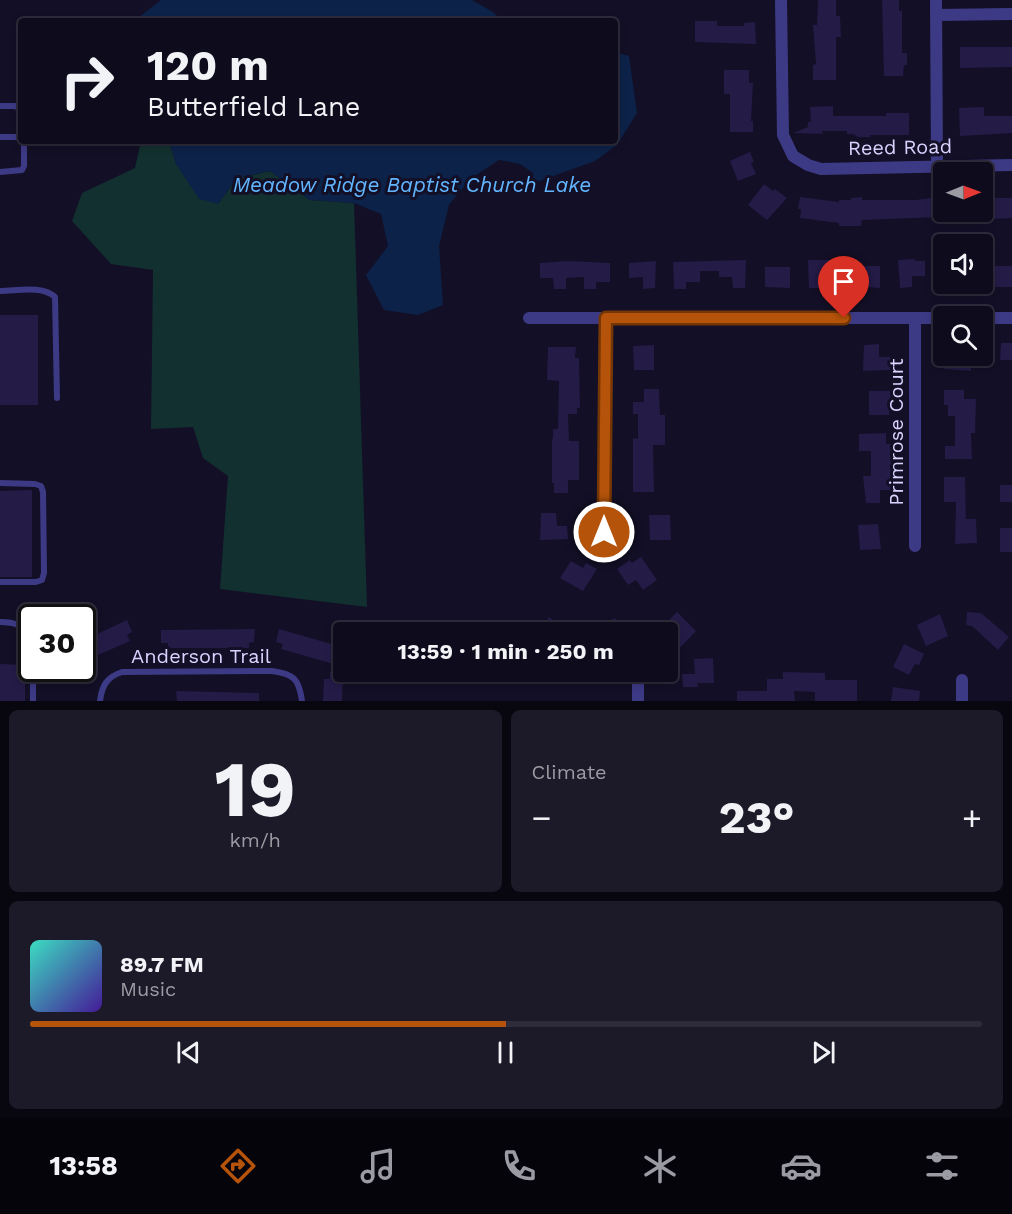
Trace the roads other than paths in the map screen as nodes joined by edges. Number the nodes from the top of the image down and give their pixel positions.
1 (781, 0) edge
2 (936, 0) edge
3 (1012, 14) edge
4 (936, 15) junction
5 (0, 106) edge
6 (18, 108) edge
7 (18, 137) edge
8 (0, 138) edge
9 (24, 144) edge
10 (937, 162) edge
11 (933, 165) edge
12 (993, 165) edge
13 (1012, 165) edge
14 (0, 172) edge
15 (0, 291) edge
16 (529, 318) dead end
17 (606, 318) junction
18 (915, 318) junction
19 (933, 318) edge
20 (993, 318) edge
21 (1012, 318) edge
22 (57, 398) dead end
23 (0, 483) edge
24 (604, 532) dead end
25 (915, 546) dead end
26 (0, 582) edge
27 (0, 622) edge
28 (18, 624) edge
29 (962, 680) dead end
30 (33, 682) edge
31 (638, 682) edge
32 (33, 701) edge
33 (100, 701) edge
34 (302, 701) edge
35 (638, 701) edge
36 (962, 701) edge

1 - 11 street, Reed Road
2 - 4 street
3 - 4 street
4 - 10 street
5 - 6 lane
7 - 8 lane
9 - 14 lane
12 - 13 street, Reed Road
15 - 22 lane
16 - 17 street
17 - 18 street
17 - 24 street
18 - 19 street
18 - 25 street, Primrose Court
20 - 21 street
23 - 26 lane
27 - 28 lane
29 - 36 street
30 - 32 lane
31 - 35 street
33 - 34 lane, Anderson Trail

